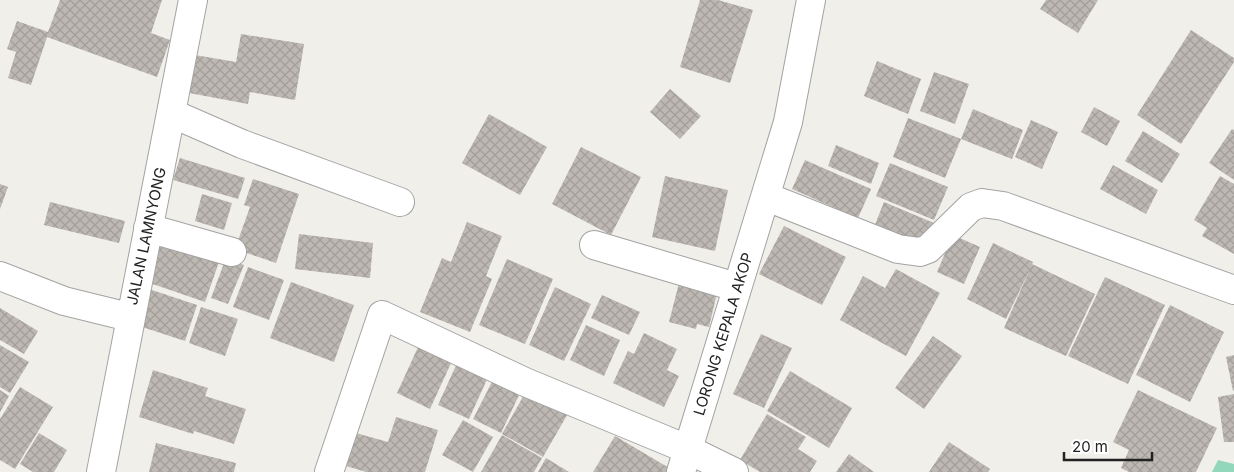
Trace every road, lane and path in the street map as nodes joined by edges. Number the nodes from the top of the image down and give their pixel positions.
1 (193, 0) edge
2 (811, 0) edge
3 (171, 113) junction
4 (767, 197) junction
5 (400, 202) dead end
6 (148, 228) junction
7 (594, 245) dead end
8 (232, 252) dead end
9 (0, 276) edge
10 (1232, 286) edge
11 (736, 287) junction
12 (130, 317) junction
13 (684, 461) edge
14 (332, 471) edge
15 (101, 472) edge
16 (734, 472) edge

1 - 3 street, JALAN LAMNYONG
2 - 4 street, LORONG KEPALA AKOP
3 - 5 street
3 - 6 street, JALAN LAMNYONG
4 - 10 street
4 - 11 street, LORONG KEPALA AKOP
6 - 8 street
6 - 12 street, JALAN LAMNYONG
7 - 11 street
9 - 12 street
11 - 13 street, LORONG KEPALA AKOP
12 - 15 street, JALAN LAMNYONG
13 - 14 street
13 - 16 street

